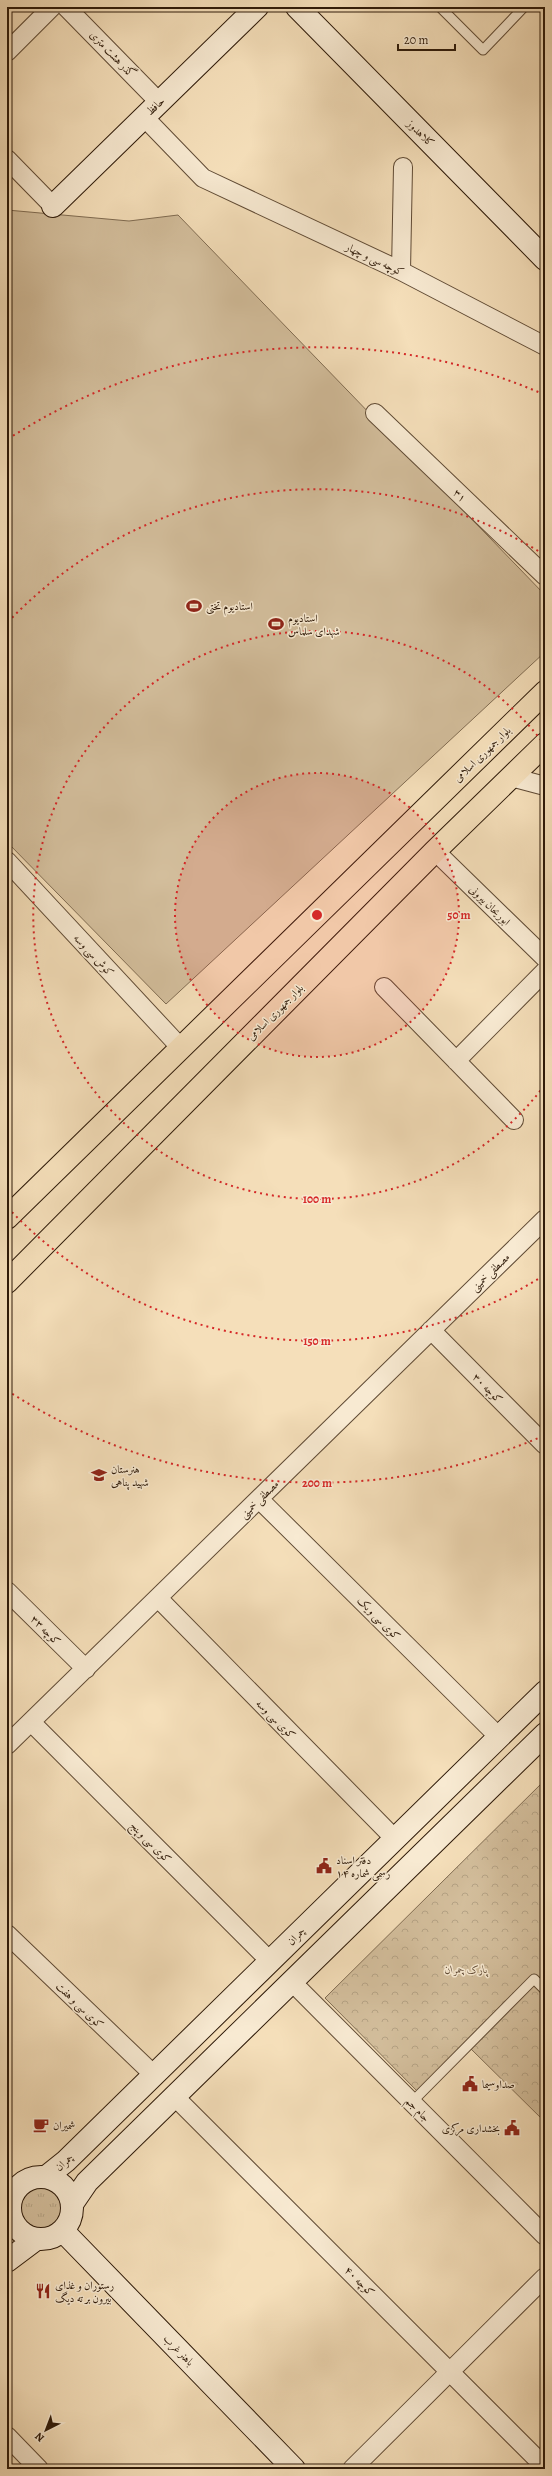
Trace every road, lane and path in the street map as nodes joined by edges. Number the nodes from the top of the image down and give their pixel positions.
1 (52, 7) edge
2 (66, 7) edge
3 (257, 7) edge
4 (297, 7) edge
5 (440, 7) edge
6 (524, 7) edge
7 (7, 52) edge
8 (159, 102) junction
9 (144, 117) junction
10 (7, 159) edge
11 (402, 167) dead end
12 (52, 206) joint
13 (545, 258) edge
14 (401, 271) junction
15 (545, 346) edge
16 (375, 413) dead end
17 (545, 576) edge
18 (545, 692) edge
19 (545, 744) edge
20 (511, 777) junction
21 (545, 786) edge
22 (435, 851) junction
23 (7, 861) edge
24 (545, 958) edge
25 (545, 971) edge
26 (384, 987) dead end
27 (181, 1048) junction
28 (456, 1061) junction
29 (514, 1120) dead end
30 (7, 1218) edge
31 (545, 1219) edge
32 (7, 1282) edge
33 (431, 1330) junction
34 (545, 1444) edge
35 (259, 1499) junction
36 (7, 1591) edge
37 (158, 1598) junction
38 (86, 1669) junction
39 (545, 1692) edge
40 (31, 1722) junction
41 (545, 1734) edge
42 (499, 1737) junction
43 (7, 1745) edge
44 (395, 1839) junction
45 (7, 1934) edge
46 (270, 1961) junction
47 (292, 1982) junction
48 (545, 1990) edge
49 (154, 2075) junction
50 (175, 2097) junction
51 (411, 2103) junction
52 (46, 2177) junction
53 (13, 2180) edge
54 (72, 2204) junction
55 (8, 2215) edge
56 (63, 2231) junction
57 (545, 2236) edge
58 (35, 2240) junction
59 (7, 2261) edge
60 (545, 2277) edge
61 (450, 2371) junction
62 (7, 2436) edge
63 (545, 2467) edge
64 (39, 2469) edge
65 (294, 2469) edge
66 (352, 2469) edge

1 - 7 street
2 - 8 street, گذر هشت متری
3 - 8 street, حافظ
4 - 13 street, کلاهدوز
5 - 6 lane
8 - 9 street, حافظ
9 - 12 street, حافظ
9 - 14 street, کوچه سی و چهار
10 - 12 street
11 - 14 street
14 - 15 street, کوچه سی و چهار
16 - 17 street, ۳۱
18 - 27 main road, بلوار جمهوری اسلامی
19 - 20 main road, بلوار جمهوری اسلامی
20 - 21 street
20 - 22 main road, بلوار جمهوری اسلامی
22 - 24 street, ابوریحان بیرونی
22 - 32 main road, بلوار جمهوری اسلامی
23 - 27 street, کوش سی وسه
25 - 28 street
26 - 28 street
27 - 30 main road, بلوار جمهوری اسلامی
28 - 29 street
31 - 33 street, مصطفی خمینی
33 - 34 street, کوچه ۳۰
33 - 35 street, مصطفی خمینی
35 - 37 street, مصطفی خمینی
35 - 42 street, کوی سی ویک
36 - 38 street, کوچه ۳۳
37 - 38 street, مصطفی خمینی
37 - 44 street, کوی سی وسه
38 - 40 street, مصطفی خمینی
39 - 42 street, چمران
40 - 43 street, مصطفی خمینی
40 - 46 street, کوی سی وپنج
41 - 47 street
42 - 44 street, چمران
44 - 46 street, چمران
45 - 49 street, کوی سی و هفت
46 - 47 street
46 - 49 street, چمران
47 - 50 street
47 - 51 street, جام جم
48 - 51 lane
49 - 50 street
49 - 52 street, چمران
50 - 54 street
50 - 61 street, کوچه ۴۰
51 - 57 street, جام جم
52 - 53 street
52 - 54 street
53 - 55 street
54 - 56 street
55 - 58 street
56 - 58 street
56 - 65 street, باهنر غرب
58 - 59 street
60 - 61 street
61 - 63 street, کوچه ۴۰
61 - 66 street
62 - 64 street

